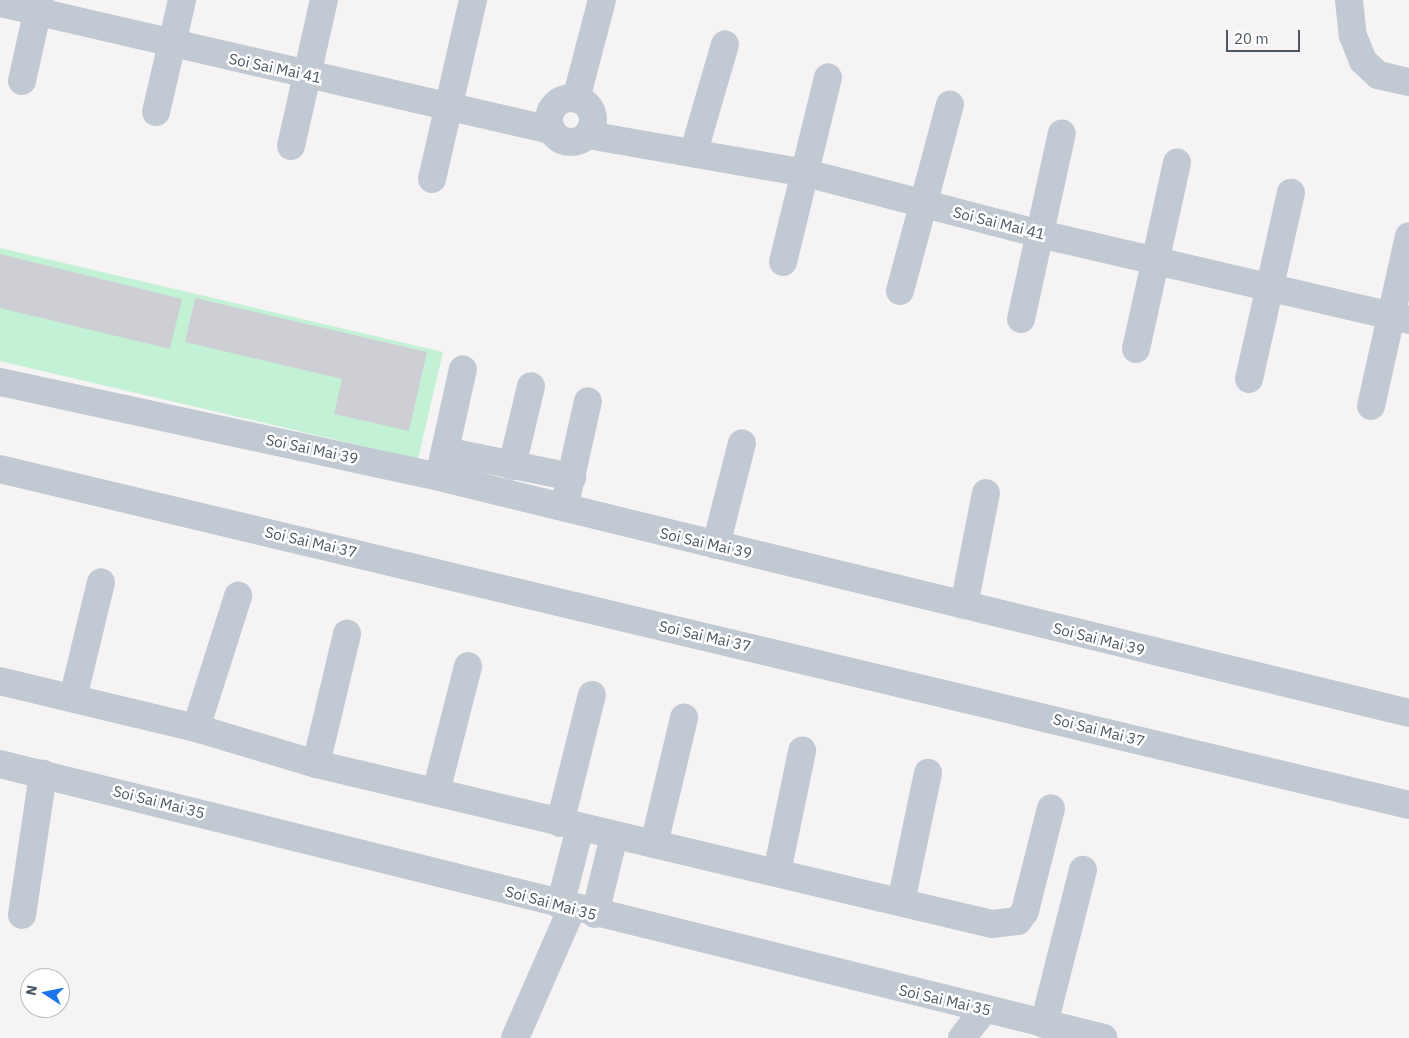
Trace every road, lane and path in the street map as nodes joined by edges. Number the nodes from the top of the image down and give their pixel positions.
1 (182, 0) edge
2 (324, 0) edge
3 (473, 0) edge
4 (602, 0) edge
5 (1349, 0) edge
6 (0, 3) edge
7 (39, 6) edge
8 (725, 44) dead end
9 (172, 45) junction
10 (307, 76) junction
11 (828, 78) dead end
12 (22, 80) dead end
13 (1409, 82) edge
14 (576, 99) junction
15 (448, 103) junction
16 (950, 105) dead end
17 (156, 112) dead end
18 (551, 130) junction
19 (1062, 134) dead end
20 (588, 135) junction
21 (291, 146) dead end
22 (694, 151) junction
23 (1177, 162) dead end
24 (806, 173) junction
25 (432, 180) dead end
26 (1291, 193) dead end
27 (923, 204) junction
28 (1040, 234) junction
29 (1409, 236) edge
30 (1155, 258) junction
31 (783, 262) dead end
32 (1268, 287) junction
33 (900, 291) dead end
34 (1399, 318) edge
35 (1021, 319) dead end
36 (1136, 349) dead end
37 (463, 369) dead end
38 (1249, 379) dead end
39 (0, 382) edge
40 (531, 386) dead end
41 (588, 401) dead end
42 (1371, 406) dead end
43 (742, 443) dead end
44 (445, 451) junction
45 (512, 466) junction
46 (0, 469) edge
47 (439, 477) junction
48 (572, 477) junction
49 (986, 493) dead end
50 (563, 509) junction
51 (716, 545) junction
52 (101, 582) dead end
53 (238, 596) dead end
54 (964, 606) junction
55 (347, 634) dead end
56 (468, 666) dead end
57 (0, 681) edge
58 (592, 695) dead end
59 (73, 698) junction
60 (1409, 714) edge
61 (684, 718) dead end
62 (196, 728) junction
63 (802, 751) dead end
64 (0, 764) edge
65 (316, 764) junction
66 (43, 774) junction
67 (928, 774) dead end
68 (436, 792) junction
69 (1409, 805) edge
70 (1050, 808) dead end
71 (570, 825) junction
72 (614, 836) junction
73 (654, 844) junction
74 (1083, 870) dead end
75 (777, 872) junction
76 (901, 902) junction
77 (576, 909) junction
78 (22, 916) dead end
79 (985, 1009) junction
80 (1044, 1024) junction
81 (515, 1038) edge
82 (962, 1038) edge
83 (1104, 1038) edge

1 - 9 street
2 - 10 street
3 - 15 street
4 - 14 street
5 - 13 street
6 - 7 street, Soi Sai Mai 41
7 - 9 street, Soi Sai Mai 41
7 - 12 street
8 - 22 street
9 - 10 street, Soi Sai Mai 41
9 - 17 street
10 - 15 street, Soi Sai Mai 41
10 - 21 street
11 - 24 street
14 - 18 street
14 - 20 street
15 - 18 street, Soi Sai Mai 41
15 - 25 street
16 - 27 street
18 - 20 street
19 - 28 street
20 - 22 street, Soi Sai Mai 41
22 - 24 street, Soi Sai Mai 41
23 - 30 street
24 - 27 street, Soi Sai Mai 41
24 - 31 street
26 - 32 street
27 - 28 street, Soi Sai Mai 41
27 - 33 street
28 - 30 street, Soi Sai Mai 41
28 - 35 street
29 - 34 street
30 - 32 street, Soi Sai Mai 41
30 - 36 street
32 - 34 street, Soi Sai Mai 41
32 - 38 street
34 - 42 street
37 - 44 street
39 - 47 street, Soi Sai Mai 39
40 - 45 street
41 - 48 street
43 - 51 street
44 - 45 street
44 - 47 street
45 - 48 street
46 - 69 street, Soi Sai Mai 37
47 - 50 street, Soi Sai Mai 39
48 - 50 street
49 - 54 street
50 - 51 street, Soi Sai Mai 39
51 - 54 street, Soi Sai Mai 39
52 - 59 street
53 - 62 street
54 - 60 street, Soi Sai Mai 39
55 - 65 street
56 - 68 street
57 - 59 street
58 - 71 street
59 - 62 street
61 - 73 street
62 - 65 street
63 - 75 street
64 - 66 street, Soi Sai Mai 35
65 - 68 street
66 - 77 street, Soi Sai Mai 35
66 - 78 street
67 - 76 street
68 - 71 street
70 - 76 street
71 - 72 street
71 - 77 street
72 - 73 street
72 - 77 street
73 - 75 street
74 - 80 street
75 - 76 street
77 - 79 street, Soi Sai Mai 35
77 - 81 street
79 - 80 street, Soi Sai Mai 35
79 - 82 street
80 - 83 street, Soi Sai Mai 35

